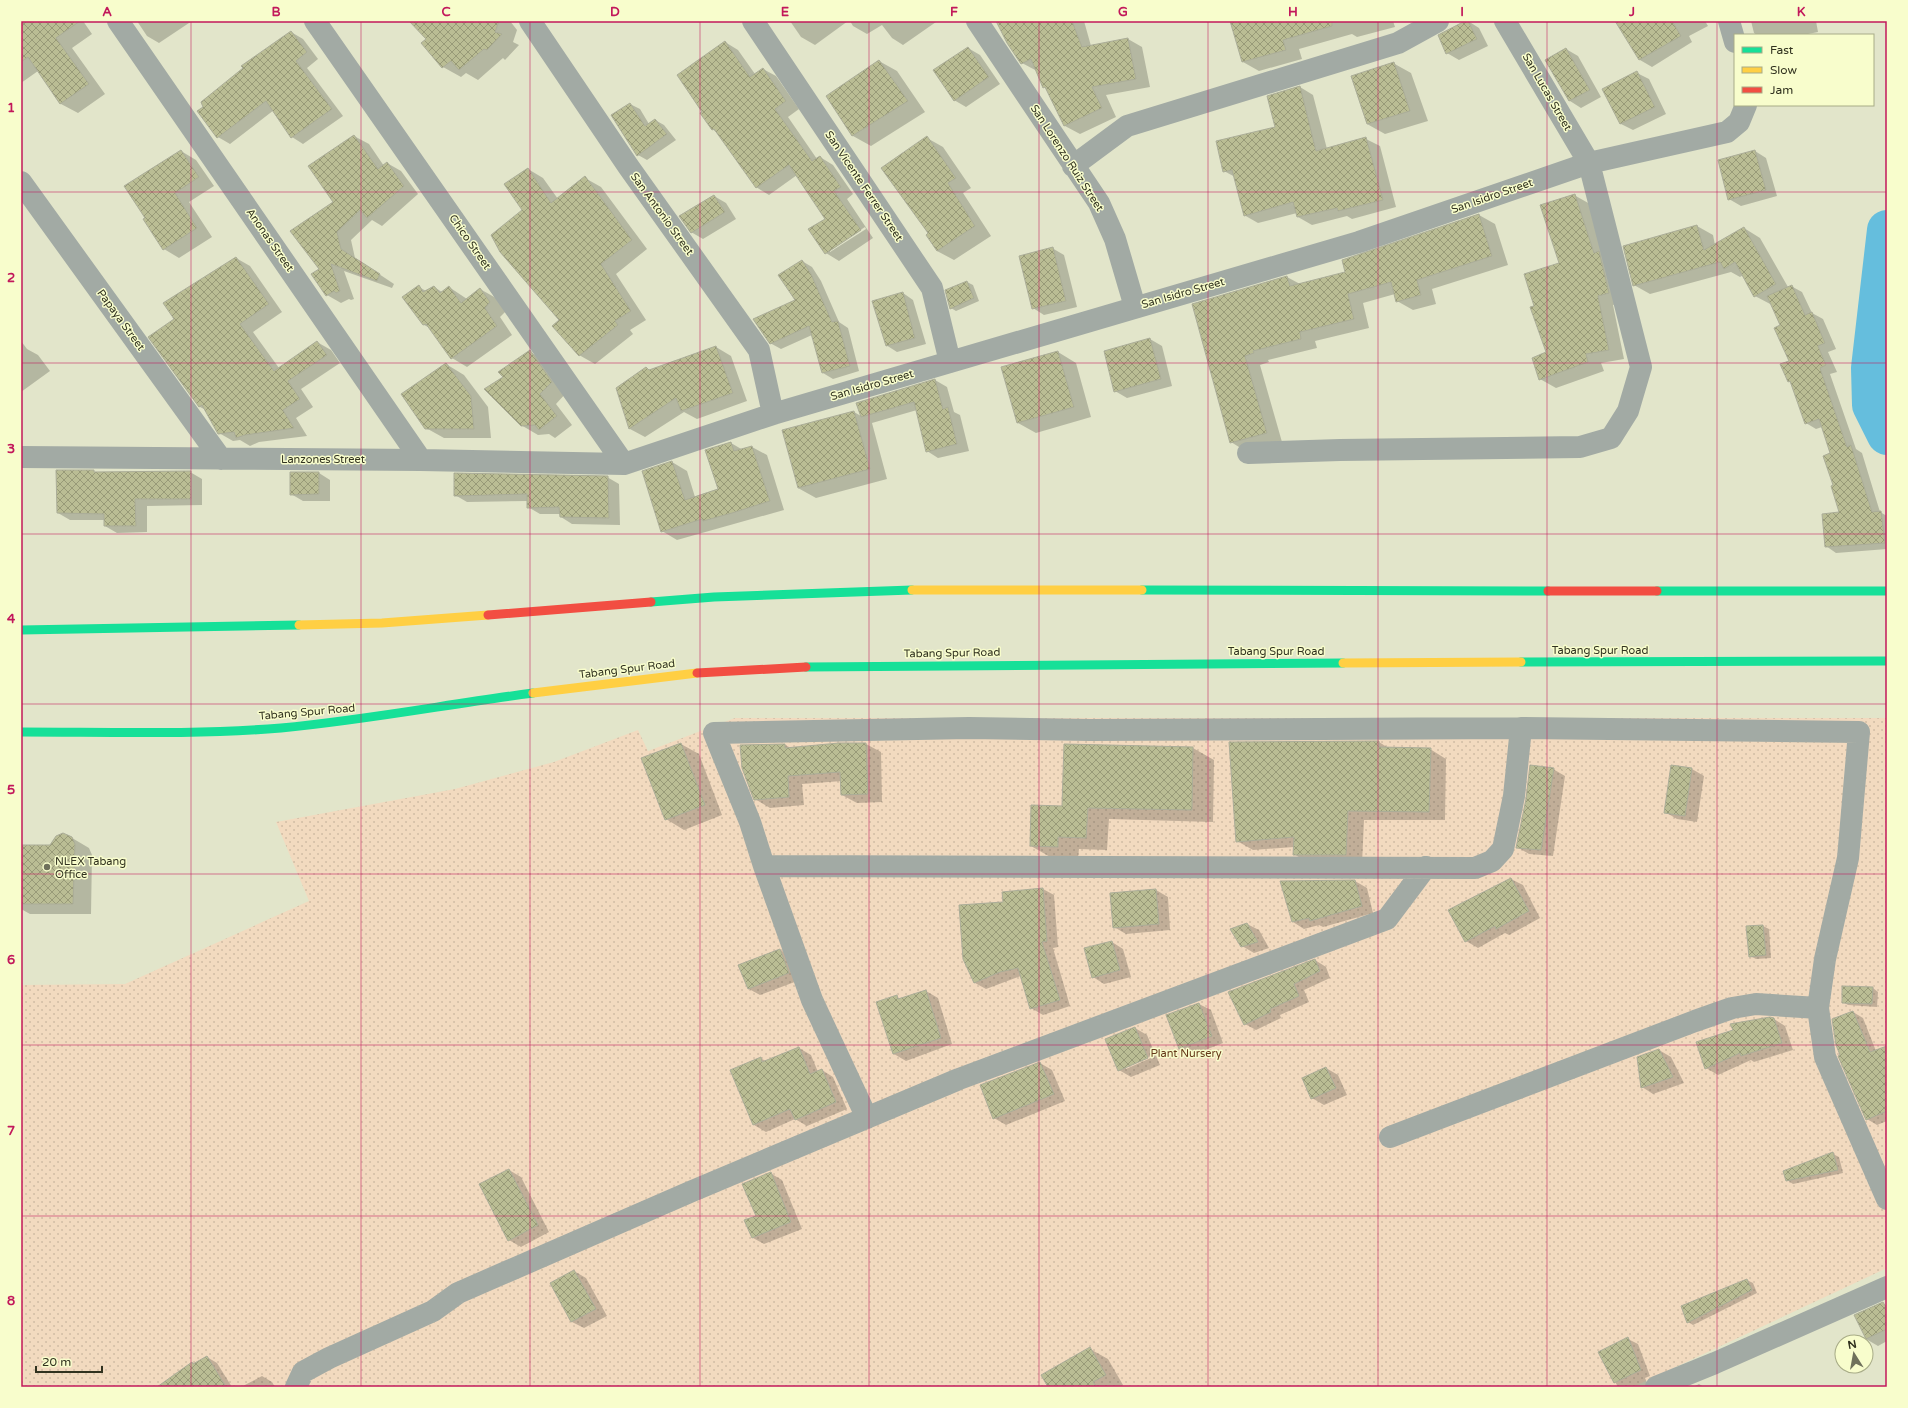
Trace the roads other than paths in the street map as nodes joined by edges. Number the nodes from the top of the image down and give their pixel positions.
1 (118, 21) edge
2 (315, 21) edge
3 (530, 21) edge
4 (753, 21) edge
5 (977, 21) edge
6 (1438, 21) edge
7 (1505, 21) edge
8 (1729, 21) edge
9 (1734, 38) edge
10 (1743, 114) edge
11 (1588, 163) junction
12 (1073, 166) junction
13 (21, 182) edge
14 (1135, 307) junction
15 (950, 362) junction
16 (773, 414) junction
17 (1248, 453) dead end
18 (21, 457) edge
19 (221, 459) junction
20 (421, 460) junction
21 (624, 464) junction
22 (1887, 591) edge
23 (21, 630) edge
24 (1887, 661) edge
25 (1521, 728) junction
26 (21, 732) edge
27 (764, 866) junction
28 (1426, 867) junction
29 (1818, 1008) junction
30 (867, 1118) junction
31 (1390, 1137) dead end
32 (1887, 1199) edge
33 (1887, 1287) edge
34 (296, 1387) edge
35 (1656, 1387) edge

1 - 20 street, Anonas Street
2 - 21 street, Chico Street
3 - 16 street, San Antonio Street
4 - 15 street, San Vicente Ferrer Street
5 - 12 street, San Lorenzo Ruiz Street
6 - 12 street
7 - 11 street, San Lucas Street
8 - 9 street
10 - 11 street, San Isidro Street
11 - 14 street, San Isidro Street
11 - 17 street, San Lucas Street
12 - 14 street, San Lorenzo Ruiz Street
13 - 19 street, Papaya Street
14 - 15 street, San Isidro Street
15 - 16 street, San Isidro Street
16 - 21 street, San Isidro Street
18 - 19 street, Lanzones Street
19 - 20 street, Lanzones Street
20 - 21 street, Lanzones Street
22 - 23 highway
24 - 26 highway, Tabang Spur Road
25 - 27 street
25 - 28 street
25 - 29 street
27 - 28 street
27 - 30 street
28 - 30 street
29 - 31 street
29 - 32 street
30 - 34 street
33 - 35 street

